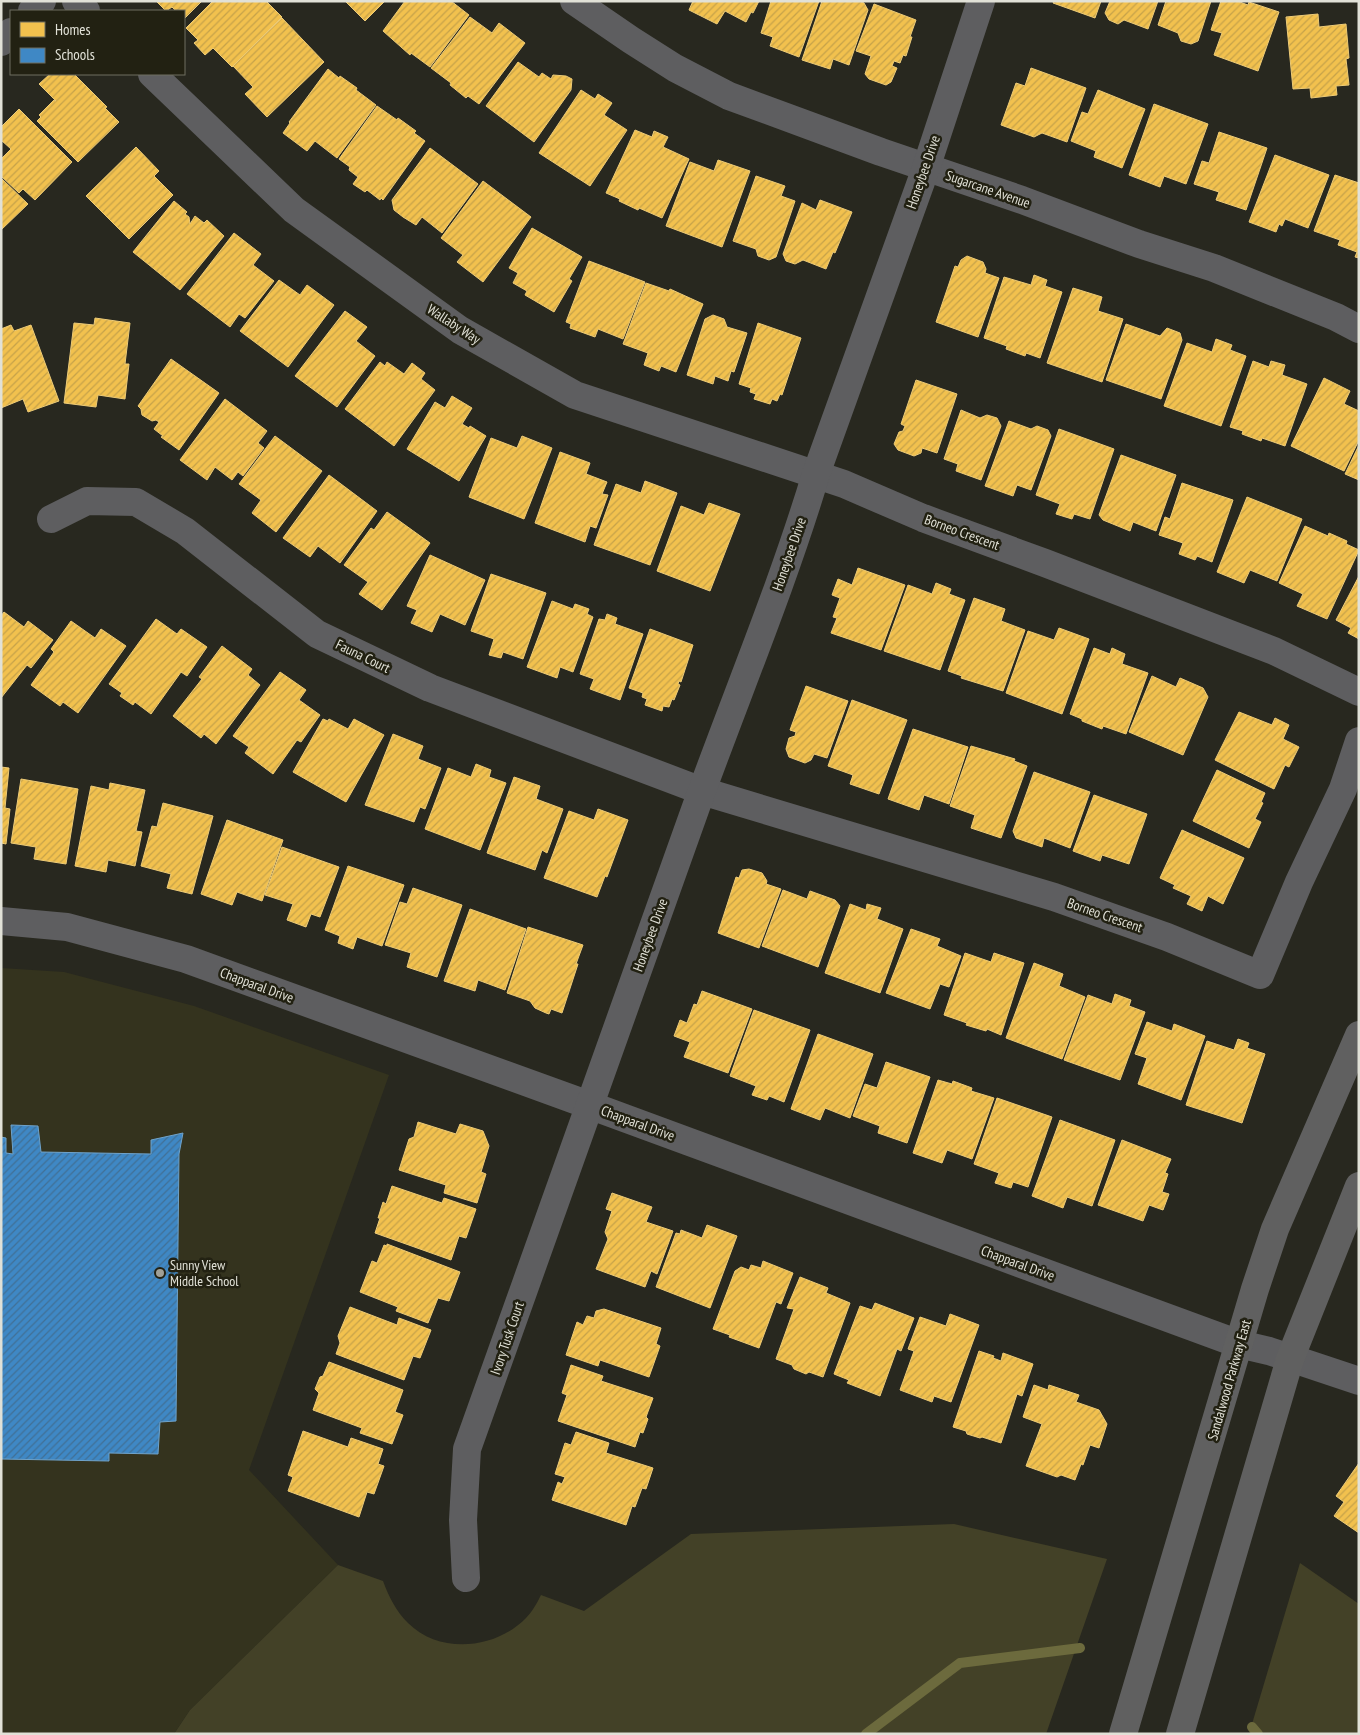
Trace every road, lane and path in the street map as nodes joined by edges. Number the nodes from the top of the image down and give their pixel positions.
1 (42, 1) edge
2 (76, 1) edge
3 (574, 1) edge
4 (981, 1) edge
5 (33, 10) edge
6 (85, 10) edge
7 (10, 33) edge
8 (1, 42) edge
9 (153, 75) edge
10 (926, 168) junction
11 (1359, 329) edge
12 (816, 474) junction
13 (51, 519) dead end
14 (1359, 692) edge
15 (1359, 741) edge
16 (702, 791) junction
17 (1, 921) edge
18 (1359, 1034) edge
19 (589, 1105) junction
20 (1359, 1186) edge
21 (1239, 1344) junction
22 (1279, 1355) junction
23 (1359, 1381) edge
24 (466, 1578) dead end
25 (1123, 1734) edge
26 (1180, 1734) edge

1 - 5 street
2 - 6 street
3 - 10 street, Sugarcane Avenue
4 - 10 street, Honeybee Drive
7 - 8 street
9 - 12 street, Wallaby Way
10 - 11 street, Sugarcane Avenue
10 - 12 street, Honeybee Drive
12 - 14 street, Borneo Crescent
12 - 16 street, Honeybee Drive
13 - 16 street, Fauna Court
15 - 16 street, Borneo Crescent
16 - 19 street, Honeybee Drive
17 - 19 street, Chapparal Drive
18 - 21 main road, Sandalwood Parkway East
19 - 21 street, Chapparal Drive
19 - 24 street, Ivory Tusk Court
20 - 22 main road
21 - 22 street, Chapparal Drive
21 - 25 main road, Sandalwood Parkway East
22 - 23 street, Chapparal Drive
22 - 26 main road

